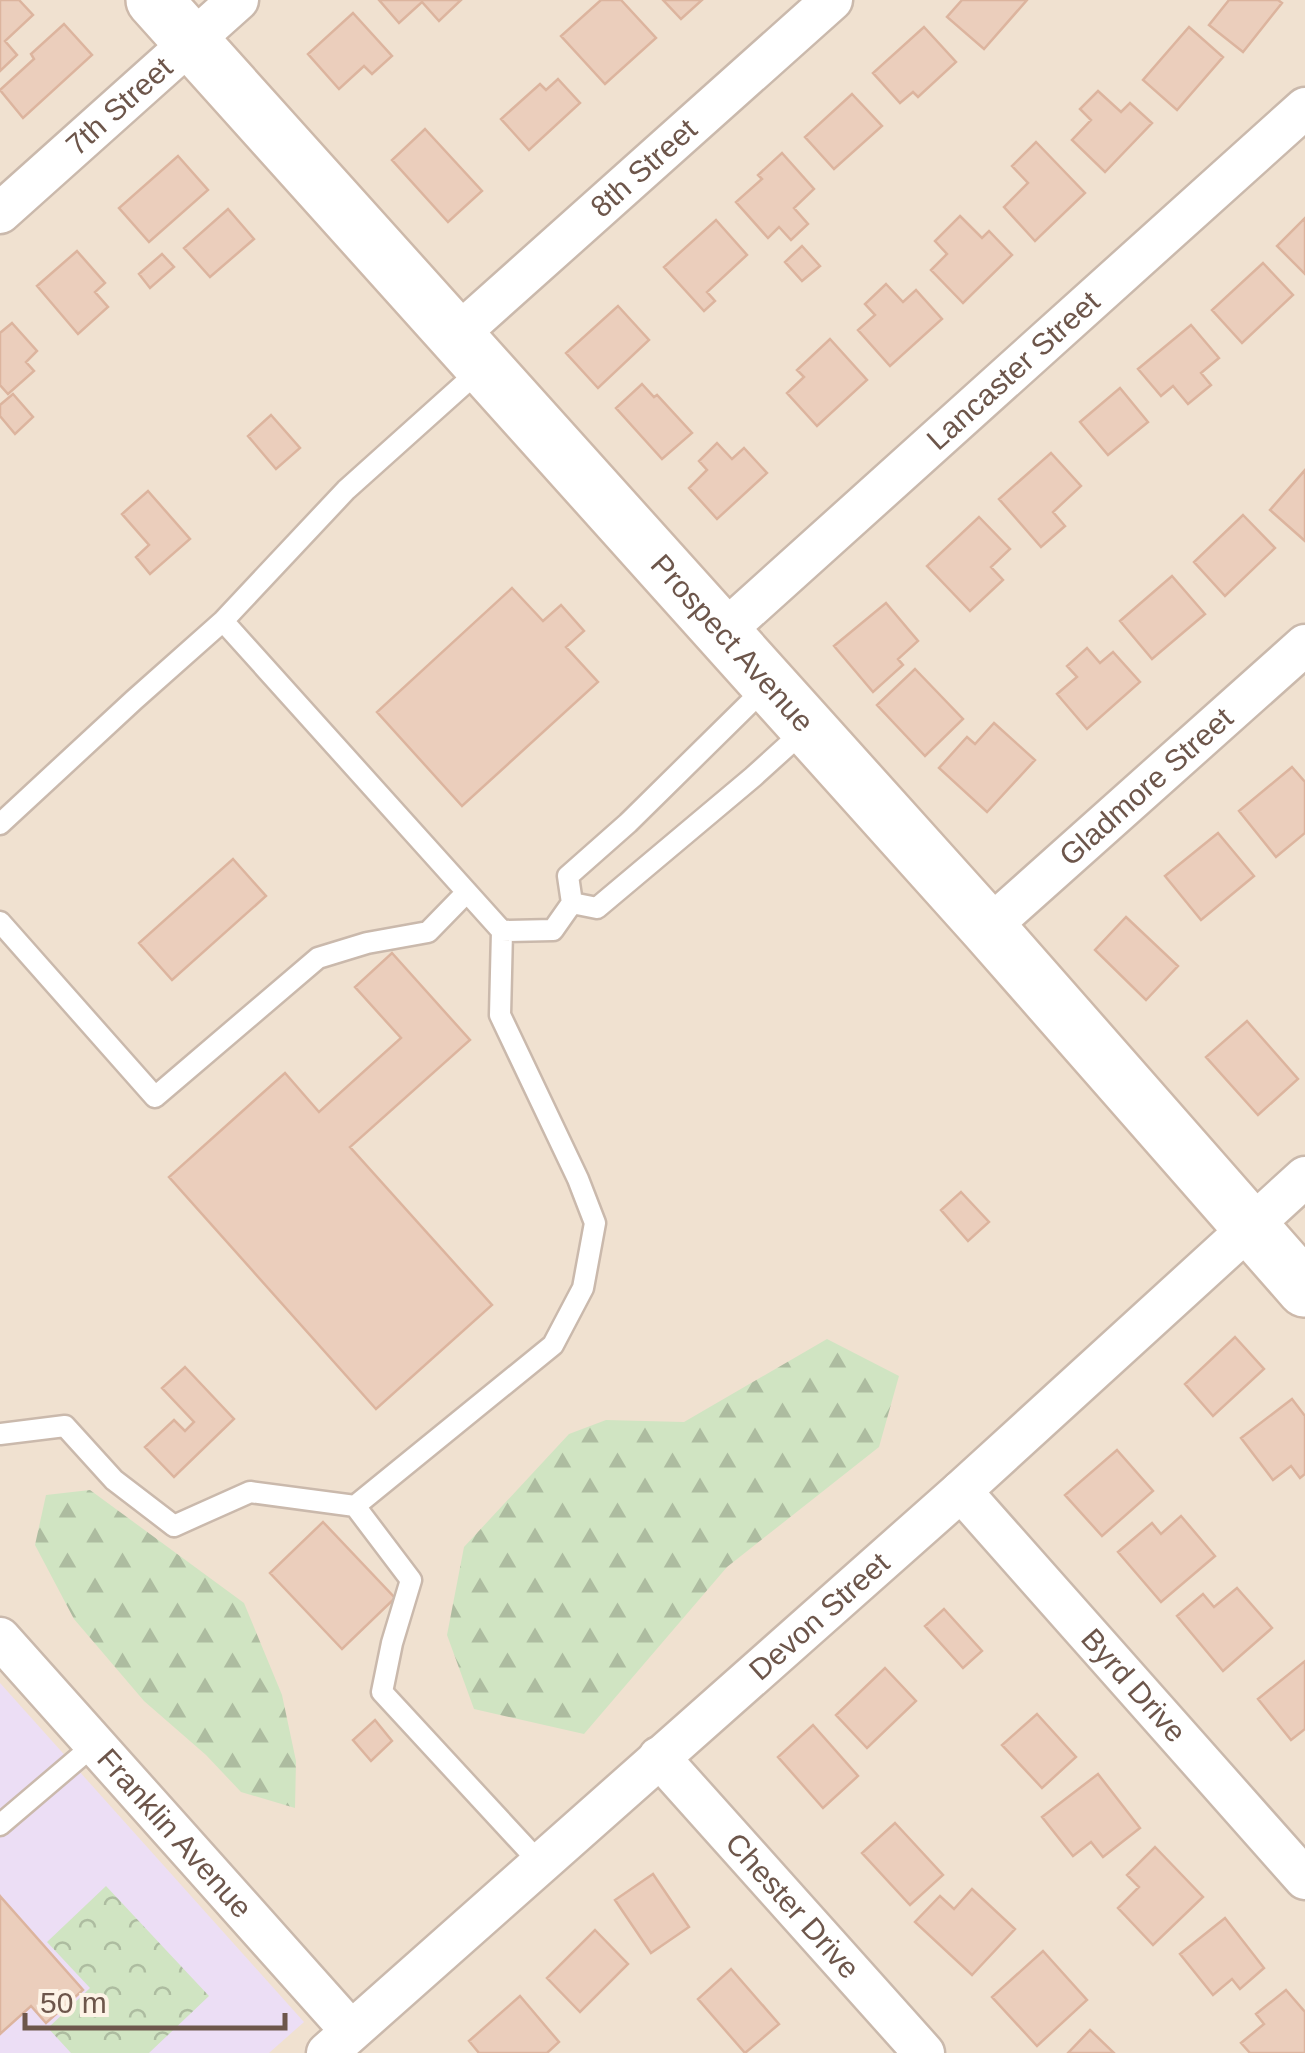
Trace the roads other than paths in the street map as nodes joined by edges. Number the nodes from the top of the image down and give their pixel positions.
1 (154, 0) edge
2 (238, 0) edge
3 (832, 0) edge
4 (191, 42) junction
5 (1305, 108) edge
6 (0, 213) edge
7 (470, 351) junction
8 (224, 621) junction
9 (722, 633) junction
10 (1305, 645) edge
11 (769, 685) junction
12 (807, 728) junction
13 (0, 824) edge
14 (467, 892) junction
15 (572, 904) junction
16 (0, 922) edge
17 (988, 928) junction
18 (502, 930) junction
19 (1305, 1177) edge
20 (1250, 1226) junction
21 (1305, 1289) edge
22 (0, 1434) edge
23 (960, 1491) junction
24 (355, 1506) junction
25 (4, 1650) edge
26 (95, 1744) junction
27 (660, 1757) junction
28 (0, 1826) edge
29 (540, 1863) junction
30 (1305, 1879) edge
31 (339, 2042) edge
32 (924, 2053) edge

1 - 4 street, Prospect Avenue
2 - 4 street, 7th Street
3 - 7 street, 8th Street
4 - 6 street, 7th Street
4 - 7 street, Prospect Avenue
5 - 9 street, Lancaster Street
7 - 8 lane
7 - 9 street, Prospect Avenue
8 - 13 lane
8 - 14 lane
9 - 11 street, Prospect Avenue
10 - 17 street, Gladmore Street
11 - 12 street, Prospect Avenue
11 - 15 lane
12 - 15 lane
12 - 17 street, Prospect Avenue
14 - 16 lane
14 - 18 lane
15 - 18 lane
17 - 20 street, Prospect Avenue
18 - 24 lane
19 - 20 street, Devon Street
20 - 21 street, Prospect Avenue
20 - 23 street, Devon Street
22 - 24 lane
23 - 27 street, Devon Street
23 - 30 street, Byrd Drive
24 - 29 lane
25 - 26 street, Franklin Avenue
26 - 28 lane
26 - 31 street, Franklin Avenue
27 - 29 street, Devon Street
27 - 32 street, Chester Drive
29 - 31 street, Devon Street

